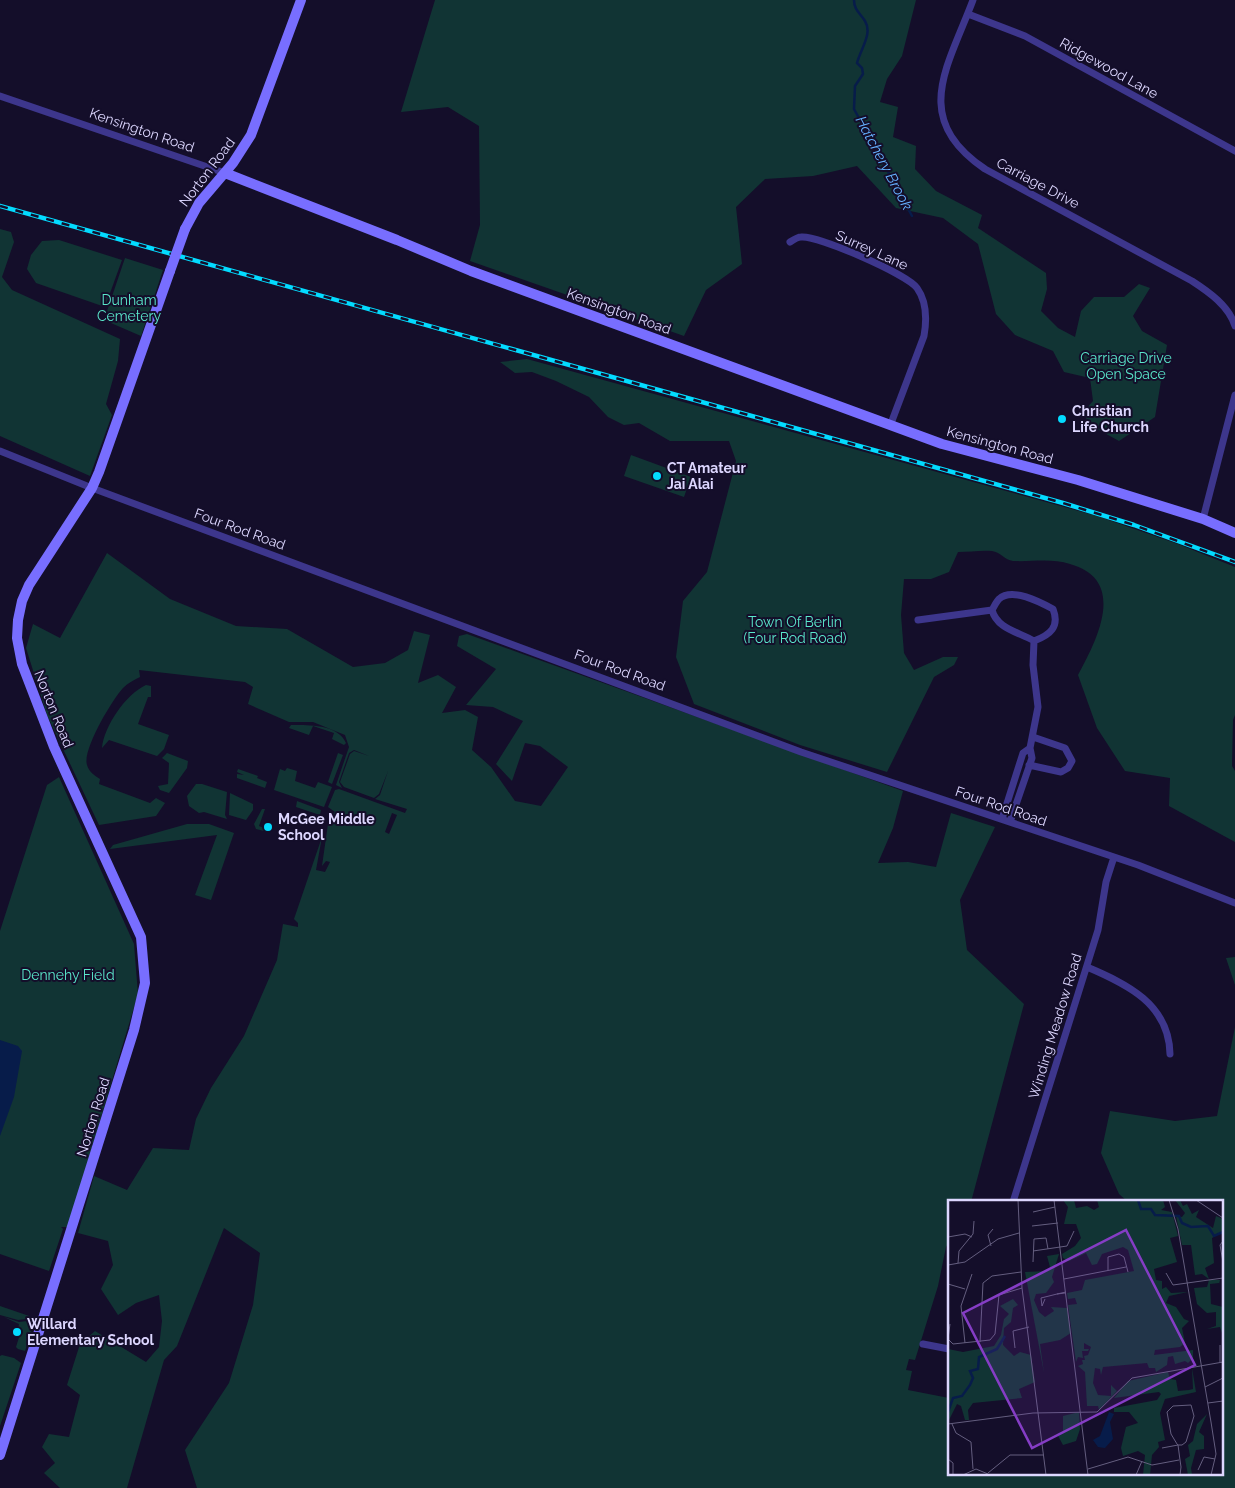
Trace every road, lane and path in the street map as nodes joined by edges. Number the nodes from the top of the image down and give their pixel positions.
1 (301, 0) edge
2 (973, 0) edge
3 (968, 14) junction
4 (0, 96) edge
5 (1235, 151) edge
6 (225, 173) junction
7 (790, 242) dead end
8 (1235, 326) edge
9 (1235, 395) edge
10 (890, 426) junction
11 (0, 451) edge
12 (92, 488) junction
13 (1202, 519) junction
14 (1235, 533) edge
15 (992, 610) junction
16 (918, 620) dead end
17 (1034, 641) junction
18 (1033, 737) junction
19 (1030, 748) junction
20 (1029, 765) junction
21 (1002, 819) junction
22 (1010, 822) junction
23 (1114, 857) junction
24 (1235, 903) edge
25 (1086, 967) junction
26 (1170, 1054) dead end
27 (1014, 1200) edge
28 (923, 1344) dead end
29 (948, 1349) edge
30 (0, 1455) edge

1 - 6 main road, Norton Road
2 - 3 street, Carriage Drive
3 - 5 street, Ridgewood Lane
3 - 8 street, Carriage Drive
4 - 6 street, Kensington Road
6 - 10 main road, Kensington Road
6 - 12 main road, Norton Road, bridge
7 - 10 street, Surrey Lane
9 - 13 street
10 - 13 main road, Kensington Road
11 - 12 street, Four Rod Road
12 - 21 street, Four Rod Road
12 - 30 main road, Norton Road
13 - 14 main road, Kensington Road
15 - 16 street
15 - 17 street
15 - 17 street
17 - 18 street
18 - 19 street
18 - 20 street
19 - 20 street
19 - 21 street
20 - 22 street
21 - 22 street, Four Rod Road
22 - 23 street, Four Rod Road
23 - 24 street, Four Rod Road
23 - 25 street, Winding Meadow Road
25 - 26 street
25 - 27 street, Winding Meadow Road
28 - 29 street

